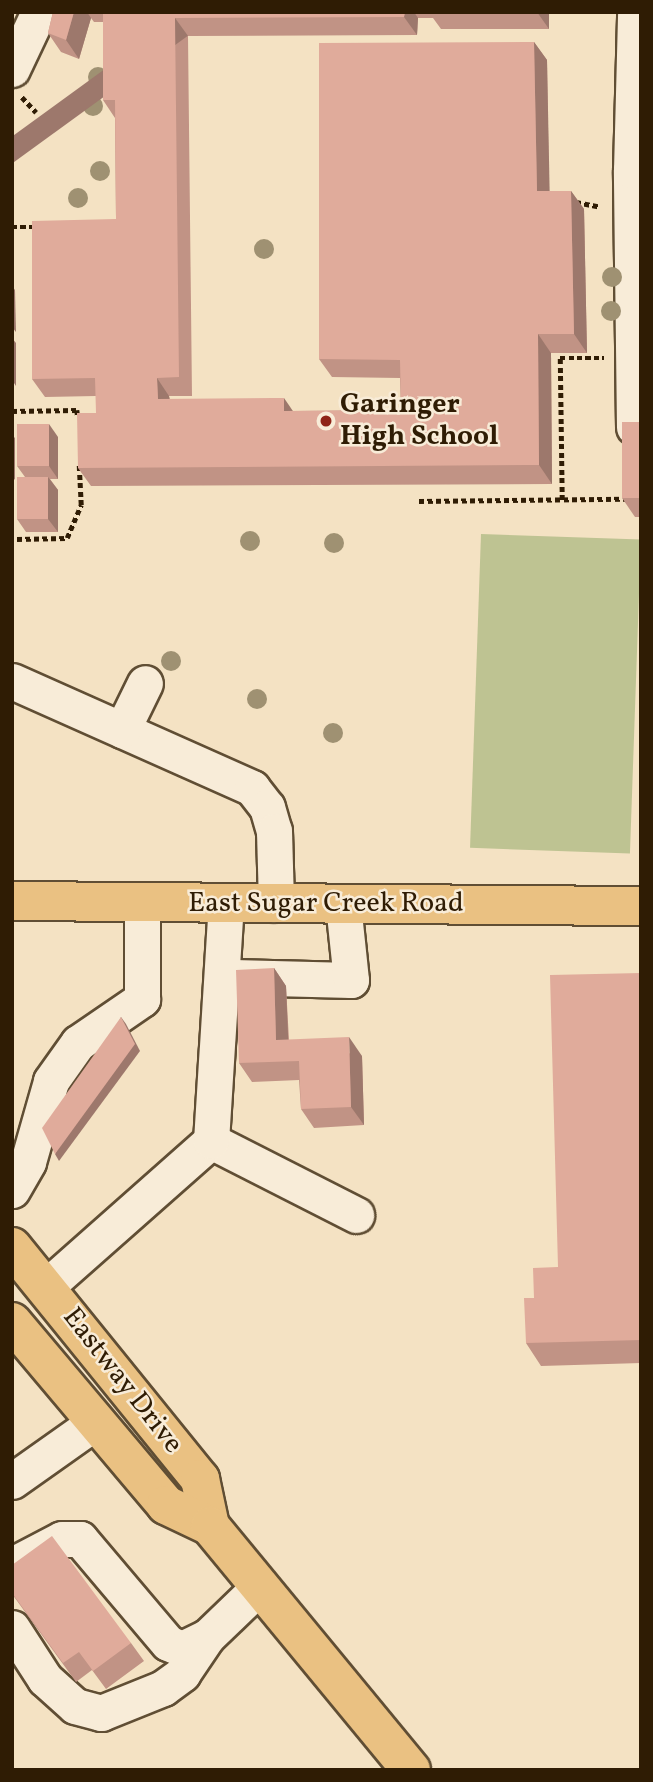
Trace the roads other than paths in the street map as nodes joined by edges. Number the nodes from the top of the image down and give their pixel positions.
1 (39, 12) edge
2 (635, 12) edge
3 (12, 69) edge
4 (634, 427) edge
5 (12, 681) edge
6 (145, 683) dead end
7 (122, 730) junction
8 (12, 901) edge
9 (142, 903) junction
10 (226, 903) junction
11 (276, 904) junction
12 (344, 904) junction
13 (641, 906) edge
14 (223, 977) junction
15 (211, 1140) junction
16 (12, 1190) edge
17 (356, 1215) dead end
18 (12, 1247) edge
19 (47, 1286) junction
20 (12, 1322) edge
21 (94, 1423) junction
22 (12, 1481) edge
23 (210, 1526) junction
24 (12, 1565) edge
25 (260, 1586) junction
26 (12, 1628) edge
27 (207, 1637) junction
28 (411, 1770) edge

1 - 3 street
2 - 4 street
5 - 7 street
6 - 7 street
7 - 11 street
8 - 9 main road, East Sugar Creek Road
9 - 10 main road, East Sugar Creek Road
9 - 16 street
10 - 11 main road, East Sugar Creek Road
10 - 14 street
11 - 12 main road, East Sugar Creek Road
12 - 13 main road, East Sugar Creek Road
12 - 14 street
14 - 15 street
15 - 17 street
15 - 19 street
18 - 19 main road, Eastway Drive
19 - 23 main road, Eastway Drive
20 - 21 main road, Eastway Drive
21 - 22 street
21 - 23 main road, Eastway Drive
23 - 25 main road, Eastway Drive
24 - 27 street
25 - 27 street
25 - 28 main road, Eastway Drive
26 - 27 street

